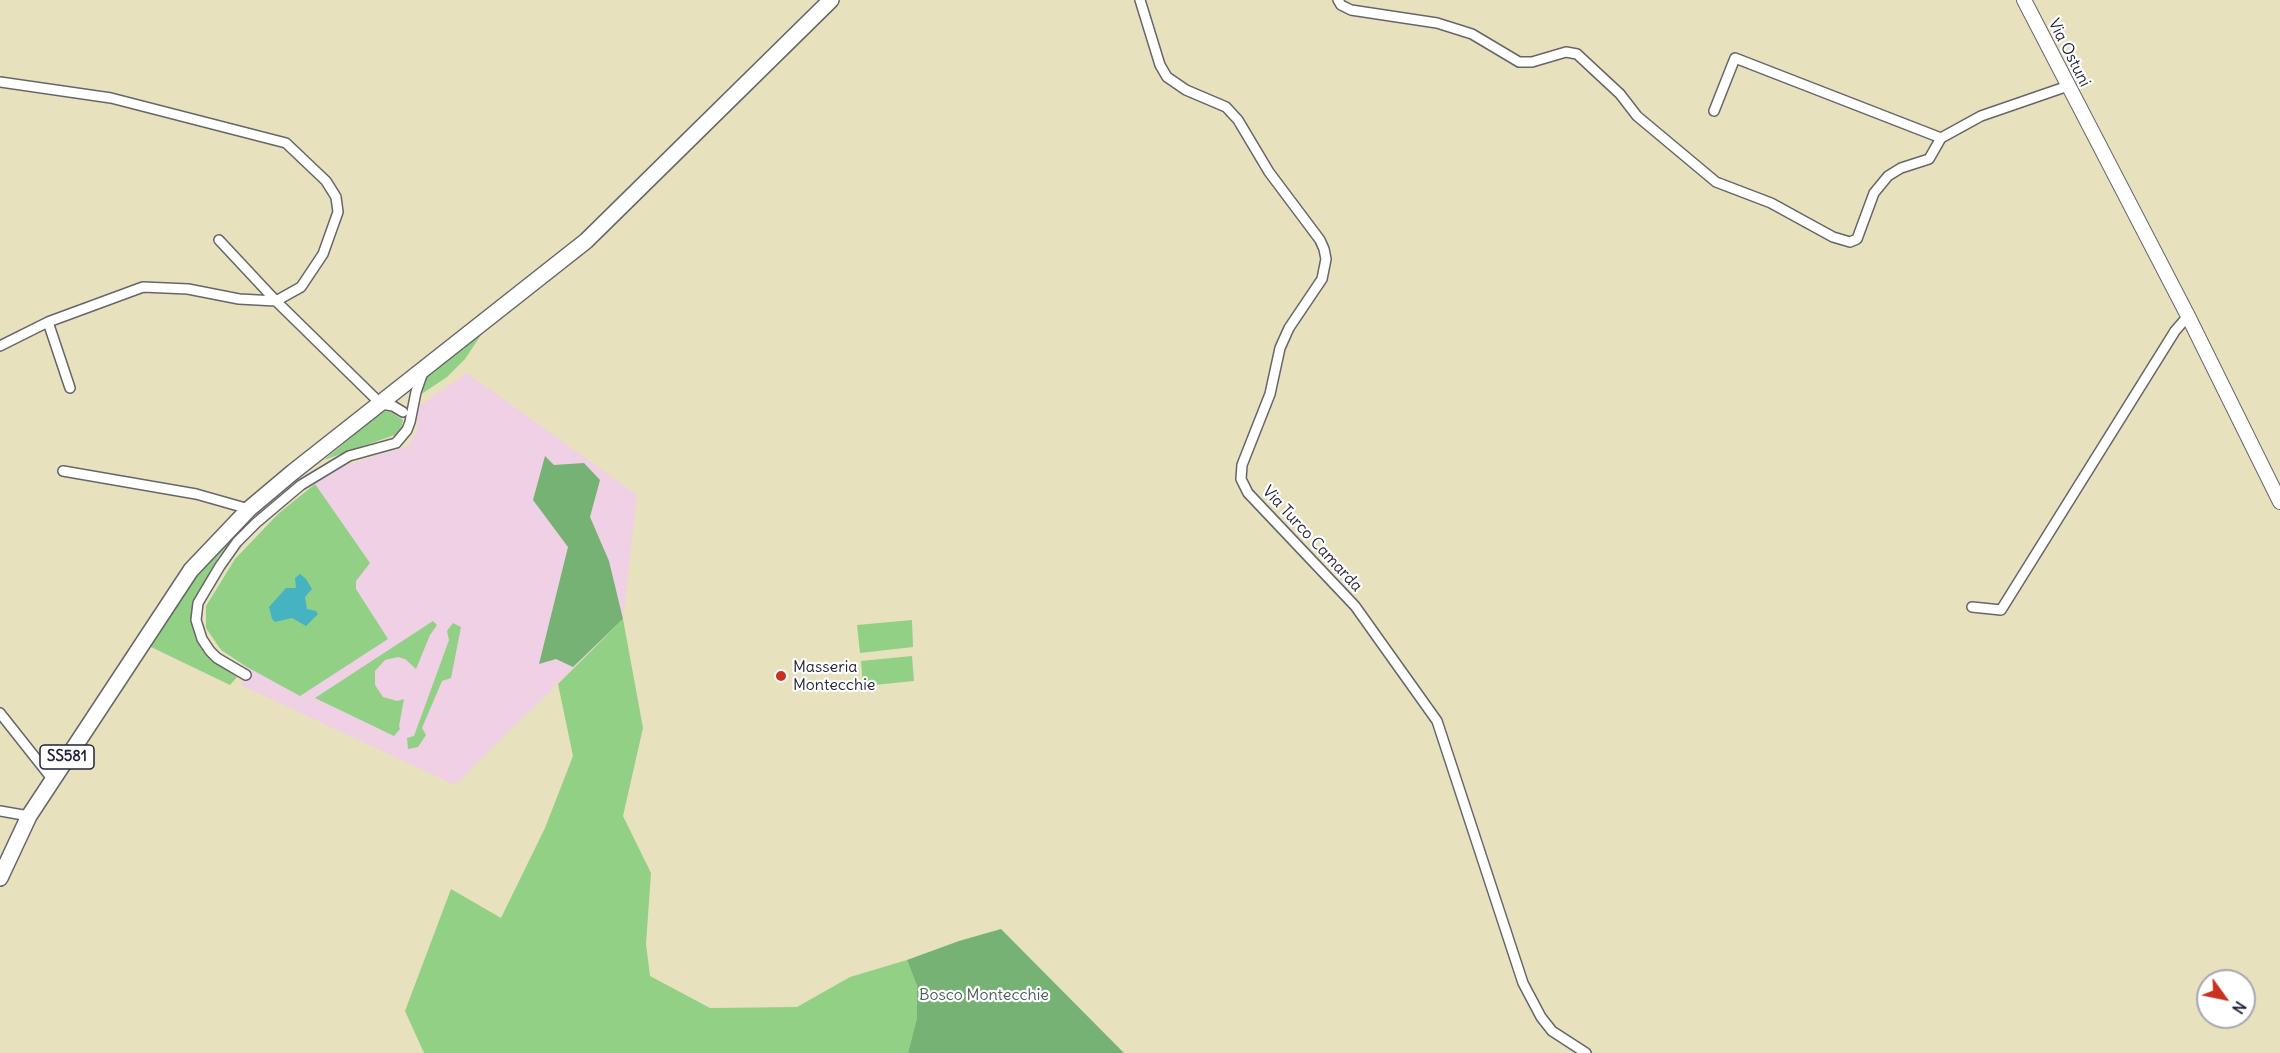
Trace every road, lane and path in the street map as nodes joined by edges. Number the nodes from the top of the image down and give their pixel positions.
1 (831, 0) edge
2 (1140, 0) edge
3 (1338, 0) edge
4 (2024, 0) edge
5 (0, 82) edge
6 (2068, 86) junction
7 (1714, 111) dead end
8 (1941, 138) junction
9 (219, 240) dead end
10 (276, 301) junction
11 (2188, 316) junction
12 (48, 322) junction
13 (0, 346) edge
14 (424, 369) junction
15 (70, 388) dead end
16 (399, 390) junction
17 (414, 402) junction
18 (381, 404) junction
19 (403, 412) junction
20 (410, 423) junction
21 (63, 471) dead end
22 (2280, 502) edge
23 (249, 509) junction
24 (1972, 607) dead end
25 (246, 675) dead end
26 (0, 713) edge
27 (53, 780) junction
28 (0, 811) edge
29 (29, 816) junction
30 (0, 878) edge
31 (1586, 1053) edge

1 - 14 main road
2 - 31 street, Via Turco Camarda
3 - 8 street
4 - 6 main road, Via Ostuni
5 - 10 street
6 - 8 street
6 - 11 main road, Via Ostuni
7 - 8 street
9 - 10 street
10 - 12 street
10 - 18 street
11 - 22 main road, Via Ostuni
11 - 24 street
12 - 13 street
12 - 15 street
14 - 16 main road
14 - 17 street
16 - 17 street
16 - 18 main road
16 - 19 street
17 - 20 street
18 - 19 street
18 - 23 main road
19 - 20 street
20 - 25 street
21 - 23 street
23 - 27 main road, SS581
26 - 27 street
27 - 29 main road, SS581
28 - 29 street
29 - 30 main road, SS581

